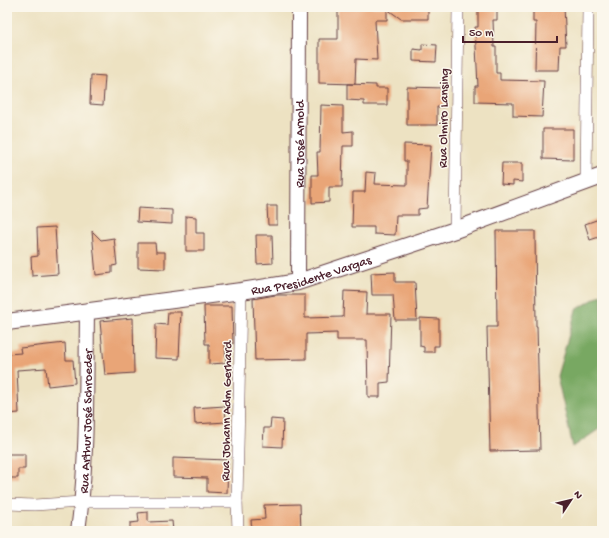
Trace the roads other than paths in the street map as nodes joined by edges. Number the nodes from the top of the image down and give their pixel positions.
1 (300, 7) edge
2 (458, 7) edge
3 (588, 7) edge
4 (602, 176) edge
5 (586, 183) junction
6 (455, 230) junction
7 (298, 282) junction
8 (241, 291) junction
9 (87, 311) junction
10 (7, 322) edge
11 (82, 502) junction
12 (237, 502) junction
13 (7, 504) edge
14 (78, 531) edge
15 (238, 531) edge

1 - 7 street, Rua José Arnold
2 - 6 street, Rua Olmiro Lansing
3 - 5 street
4 - 5 main road, Rua Presidente Vargas
5 - 6 main road, Rua Presidente Vargas
6 - 7 main road, Rua Presidente Vargas
7 - 8 main road, Rua Presidente Vargas
8 - 9 main road, Rua Presidente Vargas
8 - 12 street, Rua Johann Adm Gerhard
9 - 10 main road, Rua Presidente Vargas
9 - 11 street, Rua Arthur José Schroeder
11 - 12 street
11 - 13 street
11 - 14 street, Rua Arthur José Schroeder
12 - 15 street, Rua Johann Adm Gerhard

